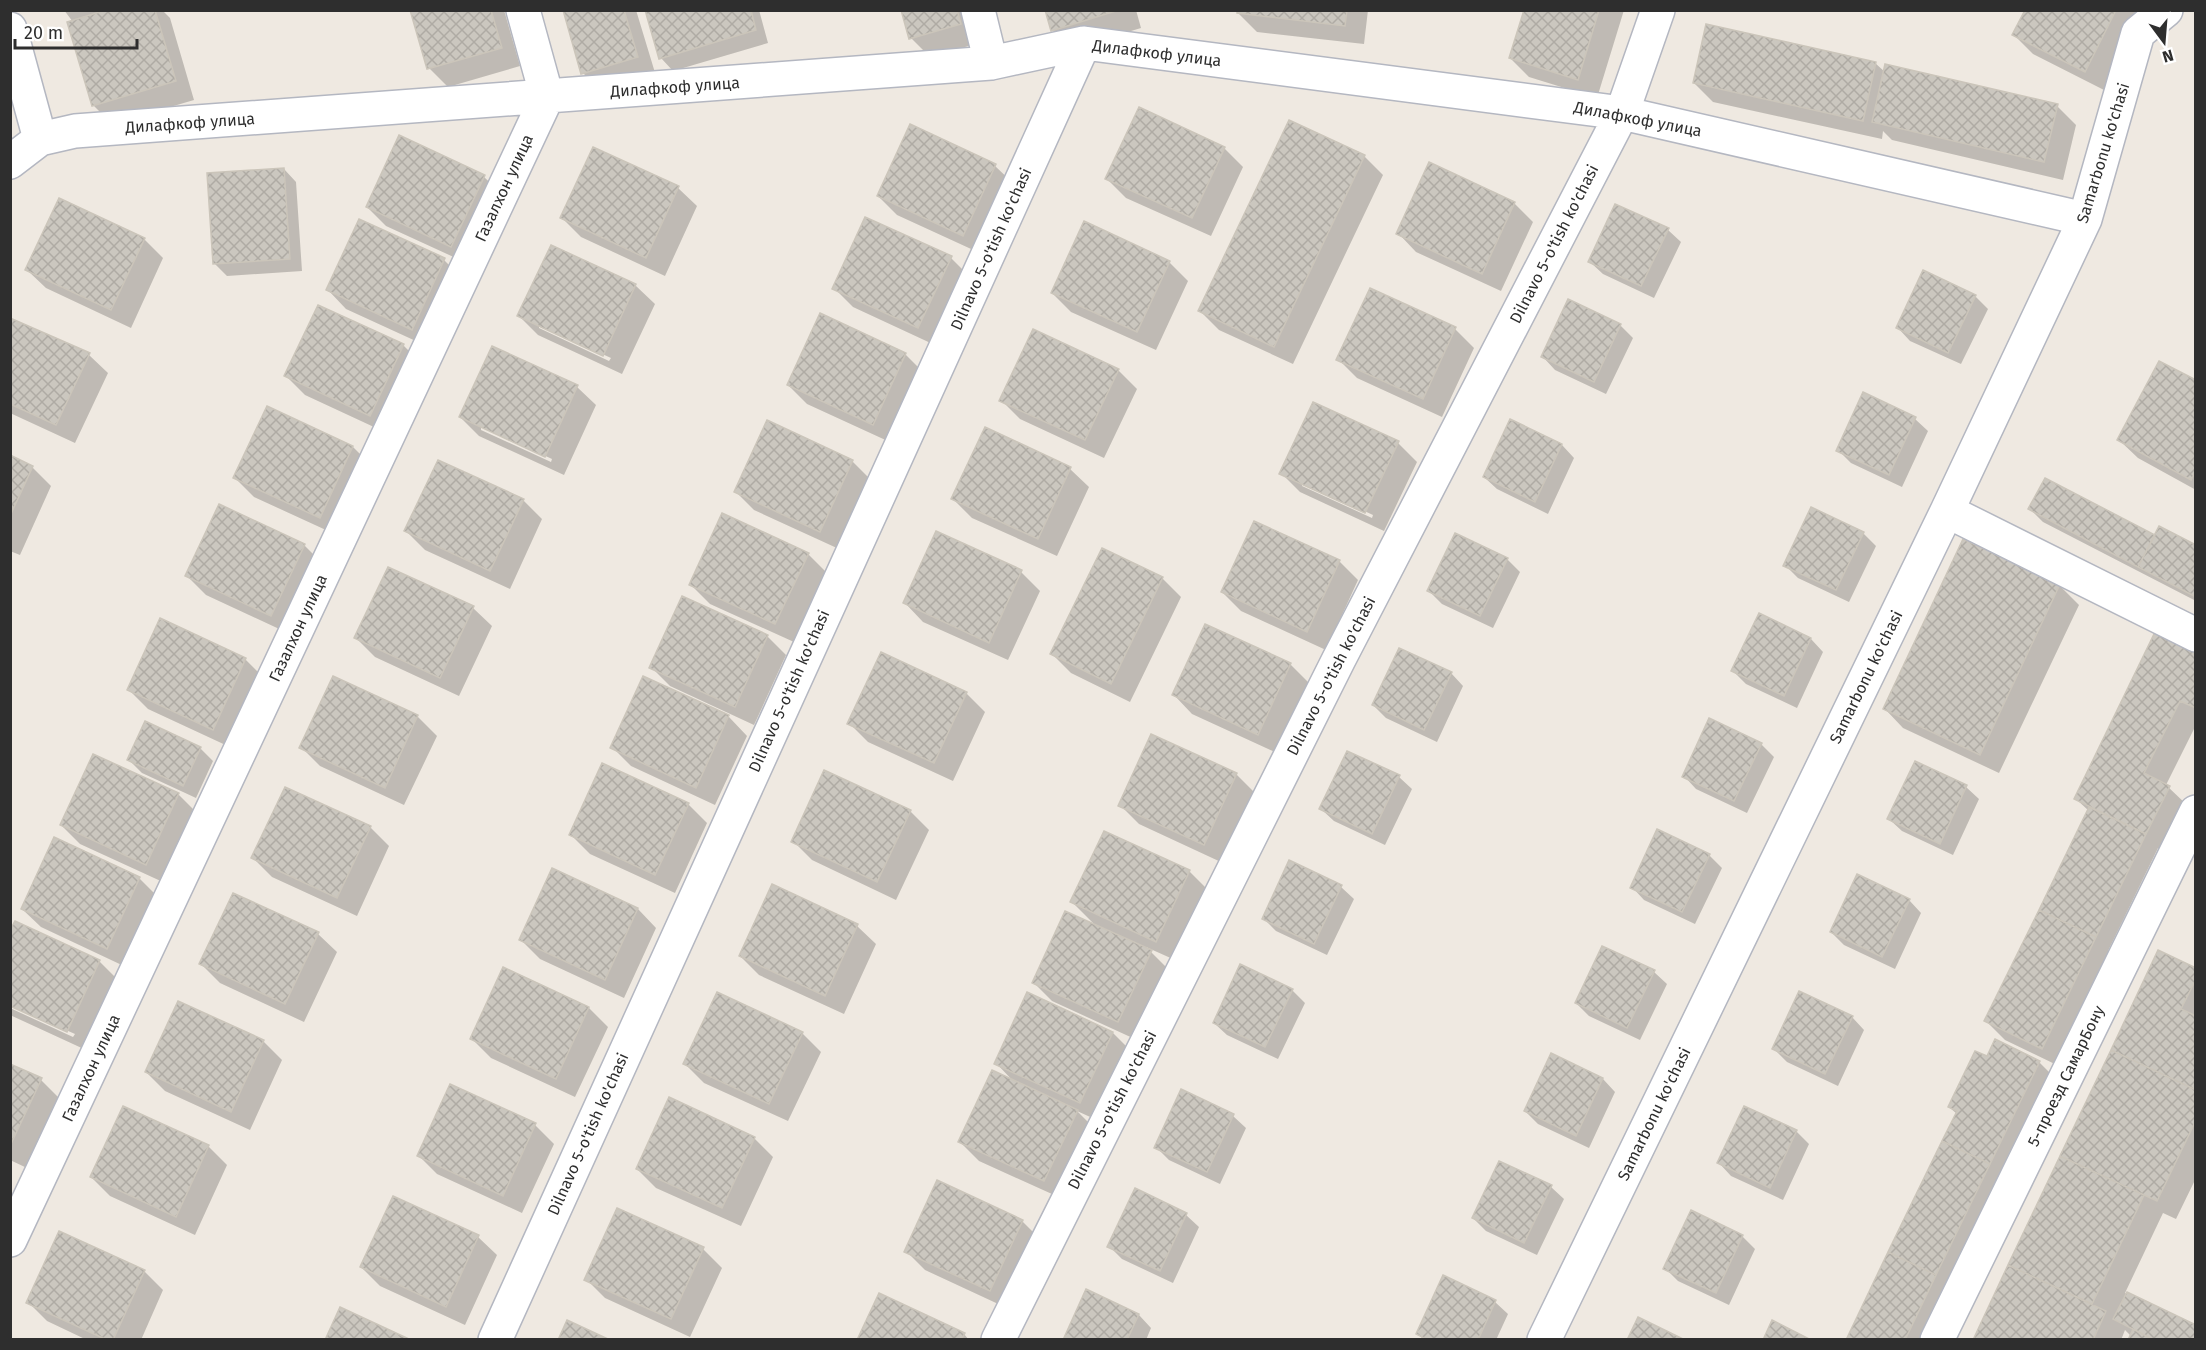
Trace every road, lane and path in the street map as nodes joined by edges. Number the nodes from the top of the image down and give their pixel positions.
1 (523, 10) edge
2 (978, 10) edge
3 (1658, 10) edge
4 (2166, 10) edge
5 (10, 29) edge
6 (1084, 44) junction
7 (991, 63) junction
8 (547, 97) junction
9 (1622, 113) junction
10 (40, 139) junction
11 (10, 162) edge
12 (2085, 219) junction
13 (1947, 511) junction
14 (2196, 636) edge
15 (2196, 812) edge
16 (10, 1240) edge
17 (495, 1340) edge
18 (998, 1340) edge
19 (1544, 1340) edge
20 (1936, 1340) edge

1 - 8 street
2 - 7 street
3 - 9 street, Dilnavo 5-o'tish ko'chasi
4 - 12 street, Samarbonu ko'chasi
5 - 10 street
6 - 7 street, Дилафкоф улица
6 - 9 street, Дилафкоф улица
6 - 17 street, Dilnavo 5-o'tish ko'chasi
7 - 8 street, Дилафкоф улица
8 - 10 street, Дилафкоф улица
8 - 16 street, Газалхон улица
9 - 12 street, Дилафкоф улица
9 - 18 street, Dilnavo 5-o'tish ko'chasi
10 - 11 street
12 - 13 street, Samarbonu ko'chasi
13 - 14 street
13 - 19 street, Samarbonu ko'chasi
15 - 20 street, 5-проезд СамарБону

